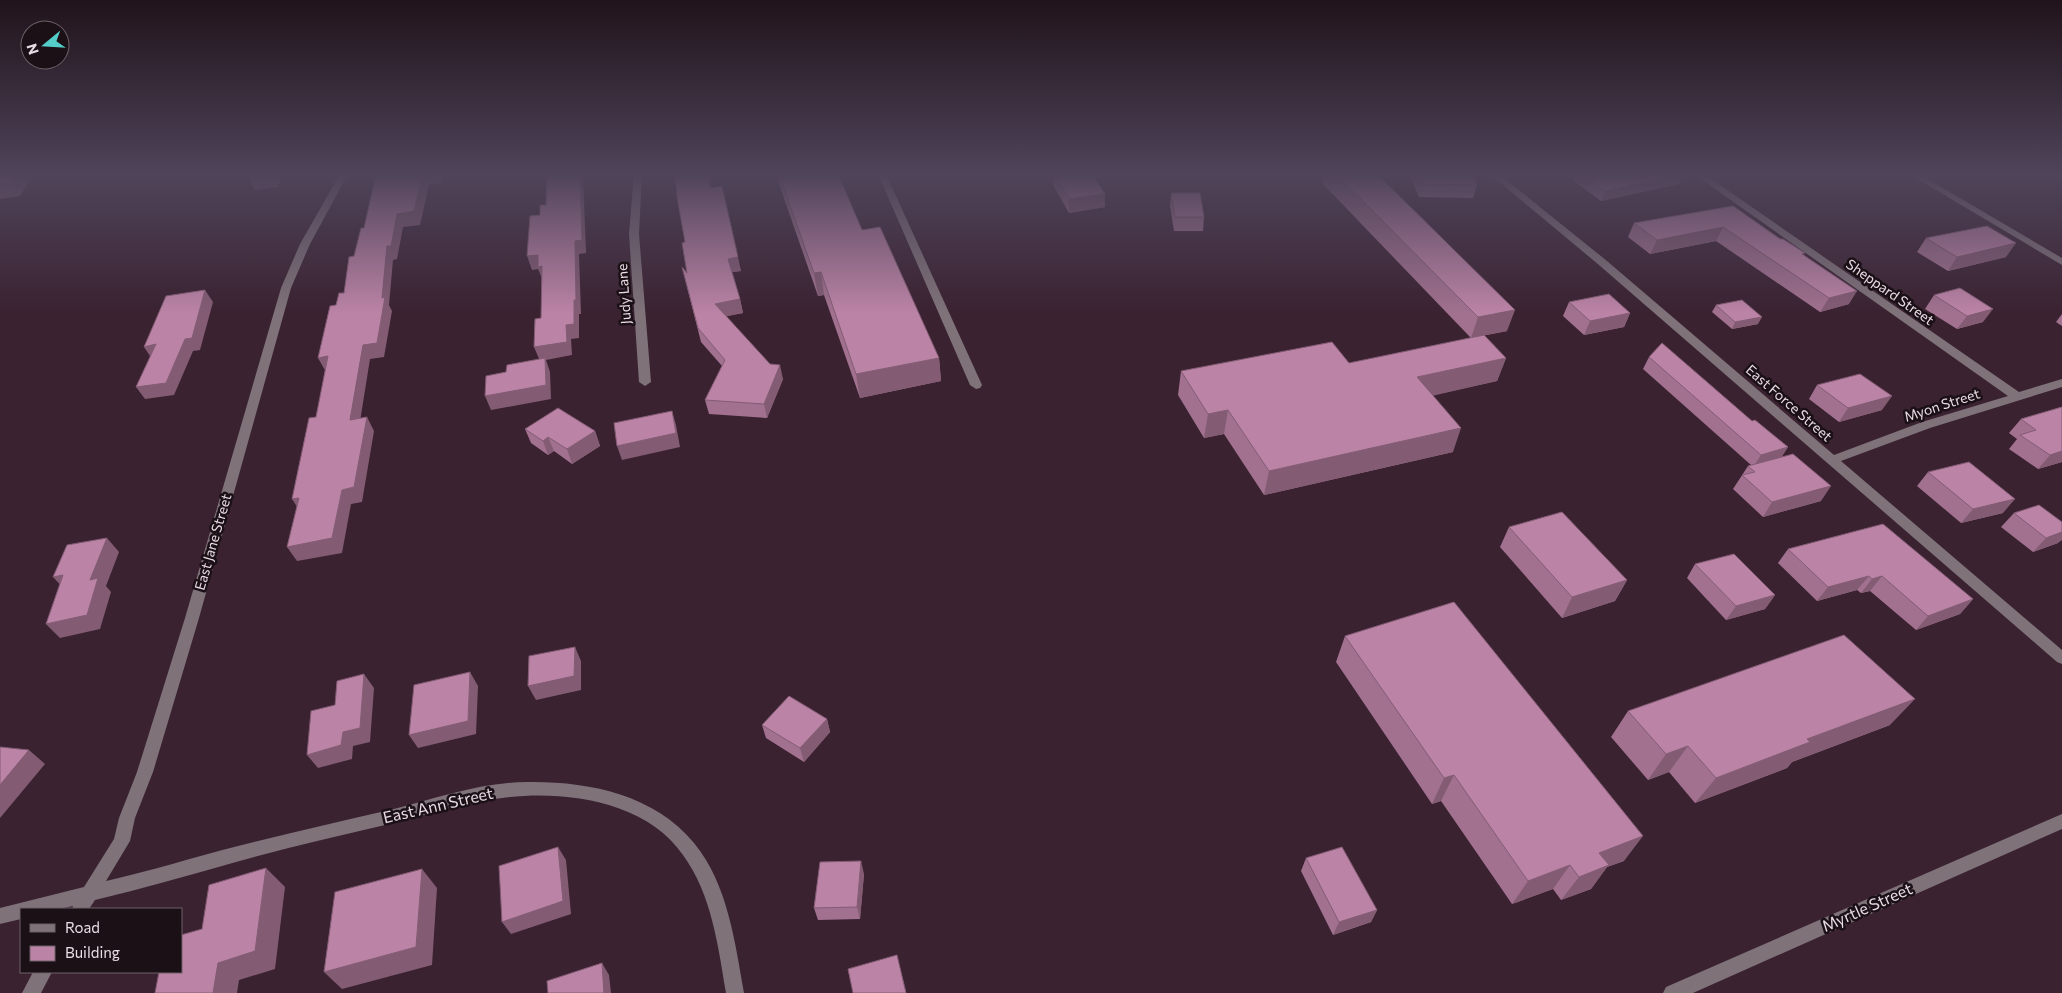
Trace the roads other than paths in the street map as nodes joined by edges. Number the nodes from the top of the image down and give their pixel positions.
1 (317, 220) edge
2 (634, 220) edge
3 (903, 220) edge
4 (1551, 220) edge
5 (1764, 220) edge
6 (1991, 220) edge
7 (2062, 262) edge
8 (645, 382) dead end
9 (2062, 383) edge
10 (976, 385) dead end
11 (2018, 397) junction
12 (1833, 460) junction
13 (2062, 658) edge
14 (2062, 822) edge
15 (91, 893) junction
16 (31, 908) edge
17 (81, 908) edge
18 (20, 911) edge
19 (0, 916) edge
20 (42, 973) edge
21 (31, 993) edge
22 (735, 993) edge
23 (1672, 993) edge

1 - 15 street, East Jane Street
2 - 8 street, Judy Lane
3 - 10 street
4 - 12 street, East Force Street
5 - 11 street, Sheppard Street
6 - 7 street
9 - 11 street, Myon Street
11 - 12 street, Myon Street
12 - 13 street, East Force Street
14 - 23 street, Myrtle Street
15 - 16 street, East Ann Street
15 - 17 street, East Jane Street
15 - 22 street, East Ann Street
18 - 19 street
20 - 21 street

